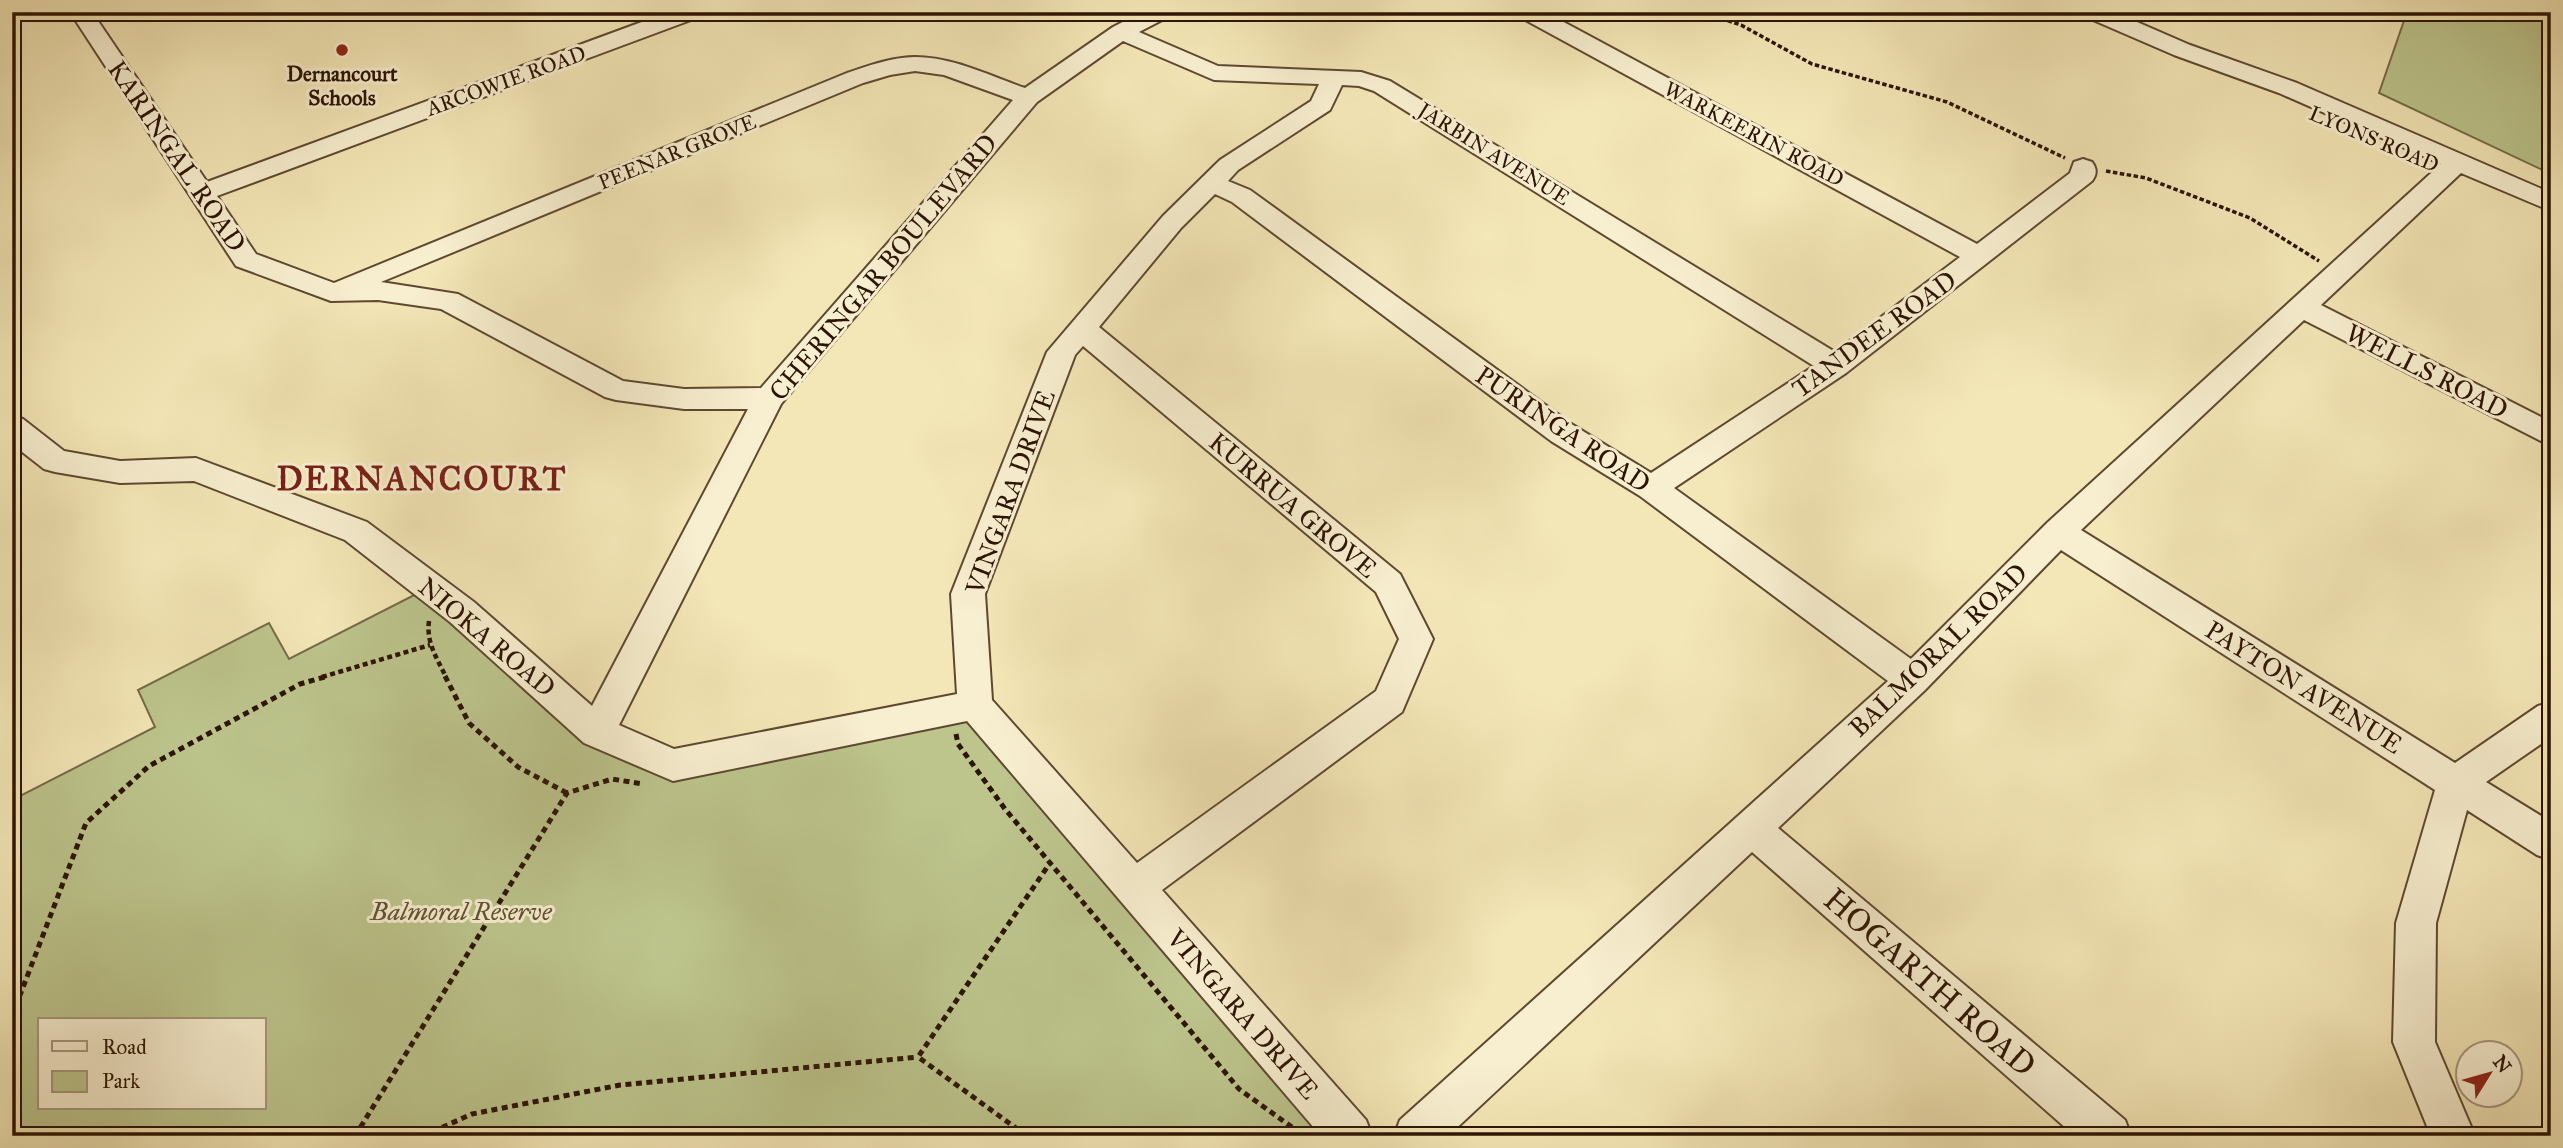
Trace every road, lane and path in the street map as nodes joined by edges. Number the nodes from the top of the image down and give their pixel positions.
1 (81, 12) edge
2 (691, 12) edge
3 (1160, 12) edge
4 (1528, 12) edge
5 (1701, 12) edge
6 (2094, 12) edge
7 (1131, 22) edge
8 (1334, 78) junction
9 (1028, 97) junction
10 (2083, 167) junction
11 (2454, 167) junction
12 (1210, 183) junction
13 (202, 193) junction
14 (2551, 203) edge
15 (2551, 213) edge
16 (1979, 256) junction
17 (2341, 272) junction
18 (331, 292) junction
19 (2304, 307) junction
20 (1082, 329) junction
21 (1836, 366) junction
22 (769, 398) junction
23 (2551, 435) edge
24 (18, 439) edge
25 (1651, 488) junction
26 (2058, 532) junction
27 (430, 608) dead end
28 (430, 645) junction
29 (1913, 680) junction
30 (975, 705) junction
31 (2551, 717) edge
32 (597, 732) junction
33 (956, 734) dead end
34 (2456, 782) junction
35 (651, 784) dead end
36 (567, 793) junction
37 (1751, 828) junction
38 (2551, 843) edge
39 (1050, 863) junction
40 (1134, 888) junction
41 (12, 1016) edge
42 (918, 1057) junction
43 (355, 1136) edge
44 (423, 1136) edge
45 (1027, 1136) edge
46 (1303, 1136) edge
47 (1350, 1136) edge
48 (1416, 1136) edge
49 (2109, 1136) edge
50 (2453, 1136) edge

1 - 13 street, KARINGAL ROAD
2 - 13 street, ARCOWIE ROAD
3 - 7 street, CHERINGAR BOULEVARD
4 - 16 street, WARKEERIN ROAD
5 - 10 path
6 - 11 street, LYONS ROAD
7 - 8 street, JARBIN AVENUE
7 - 9 street, CHERINGAR BOULEVARD
8 - 12 street, VINGARA DRIVE
8 - 21 street, JARBIN AVENUE
9 - 18 street, PEENAR GROVE
9 - 22 street, CHERINGAR BOULEVARD
10 - 16 street, TANDEE ROAD
10 - 17 path
11 - 14 street, LYONS ROAD
11 - 15 street, LYONS ROAD
11 - 17 street, BALMORAL ROAD
12 - 20 street, VINGARA DRIVE
12 - 25 street, PURINGA ROAD
13 - 18 street, KARINGAL ROAD
16 - 21 street, TANDEE ROAD
17 - 19 street, BALMORAL ROAD
18 - 22 street, KARINGAL ROAD
19 - 23 street, WELLS ROAD
19 - 26 street, BALMORAL ROAD
20 - 30 street, VINGARA DRIVE
20 - 40 street, KURRUA GROVE
21 - 25 street, TANDEE ROAD
22 - 32 street, CHERINGAR BOULEVARD
24 - 32 street, NIOKA ROAD
25 - 29 street, PURINGA ROAD
26 - 29 street, BALMORAL ROAD
26 - 34 street, PAYTON AVENUE
27 - 28 path
28 - 36 path
28 - 41 path
29 - 37 street, BALMORAL ROAD
30 - 32 street, NIOKA ROAD
30 - 40 street, VINGARA DRIVE
31 - 34 street
33 - 39 path
34 - 38 street, PAYTON AVENUE
34 - 50 street
35 - 36 path
36 - 43 path
37 - 48 street, BALMORAL ROAD
37 - 49 street, HOGARTH ROAD
39 - 42 path
39 - 46 path
40 - 47 street, VINGARA DRIVE
42 - 44 path
42 - 45 path

